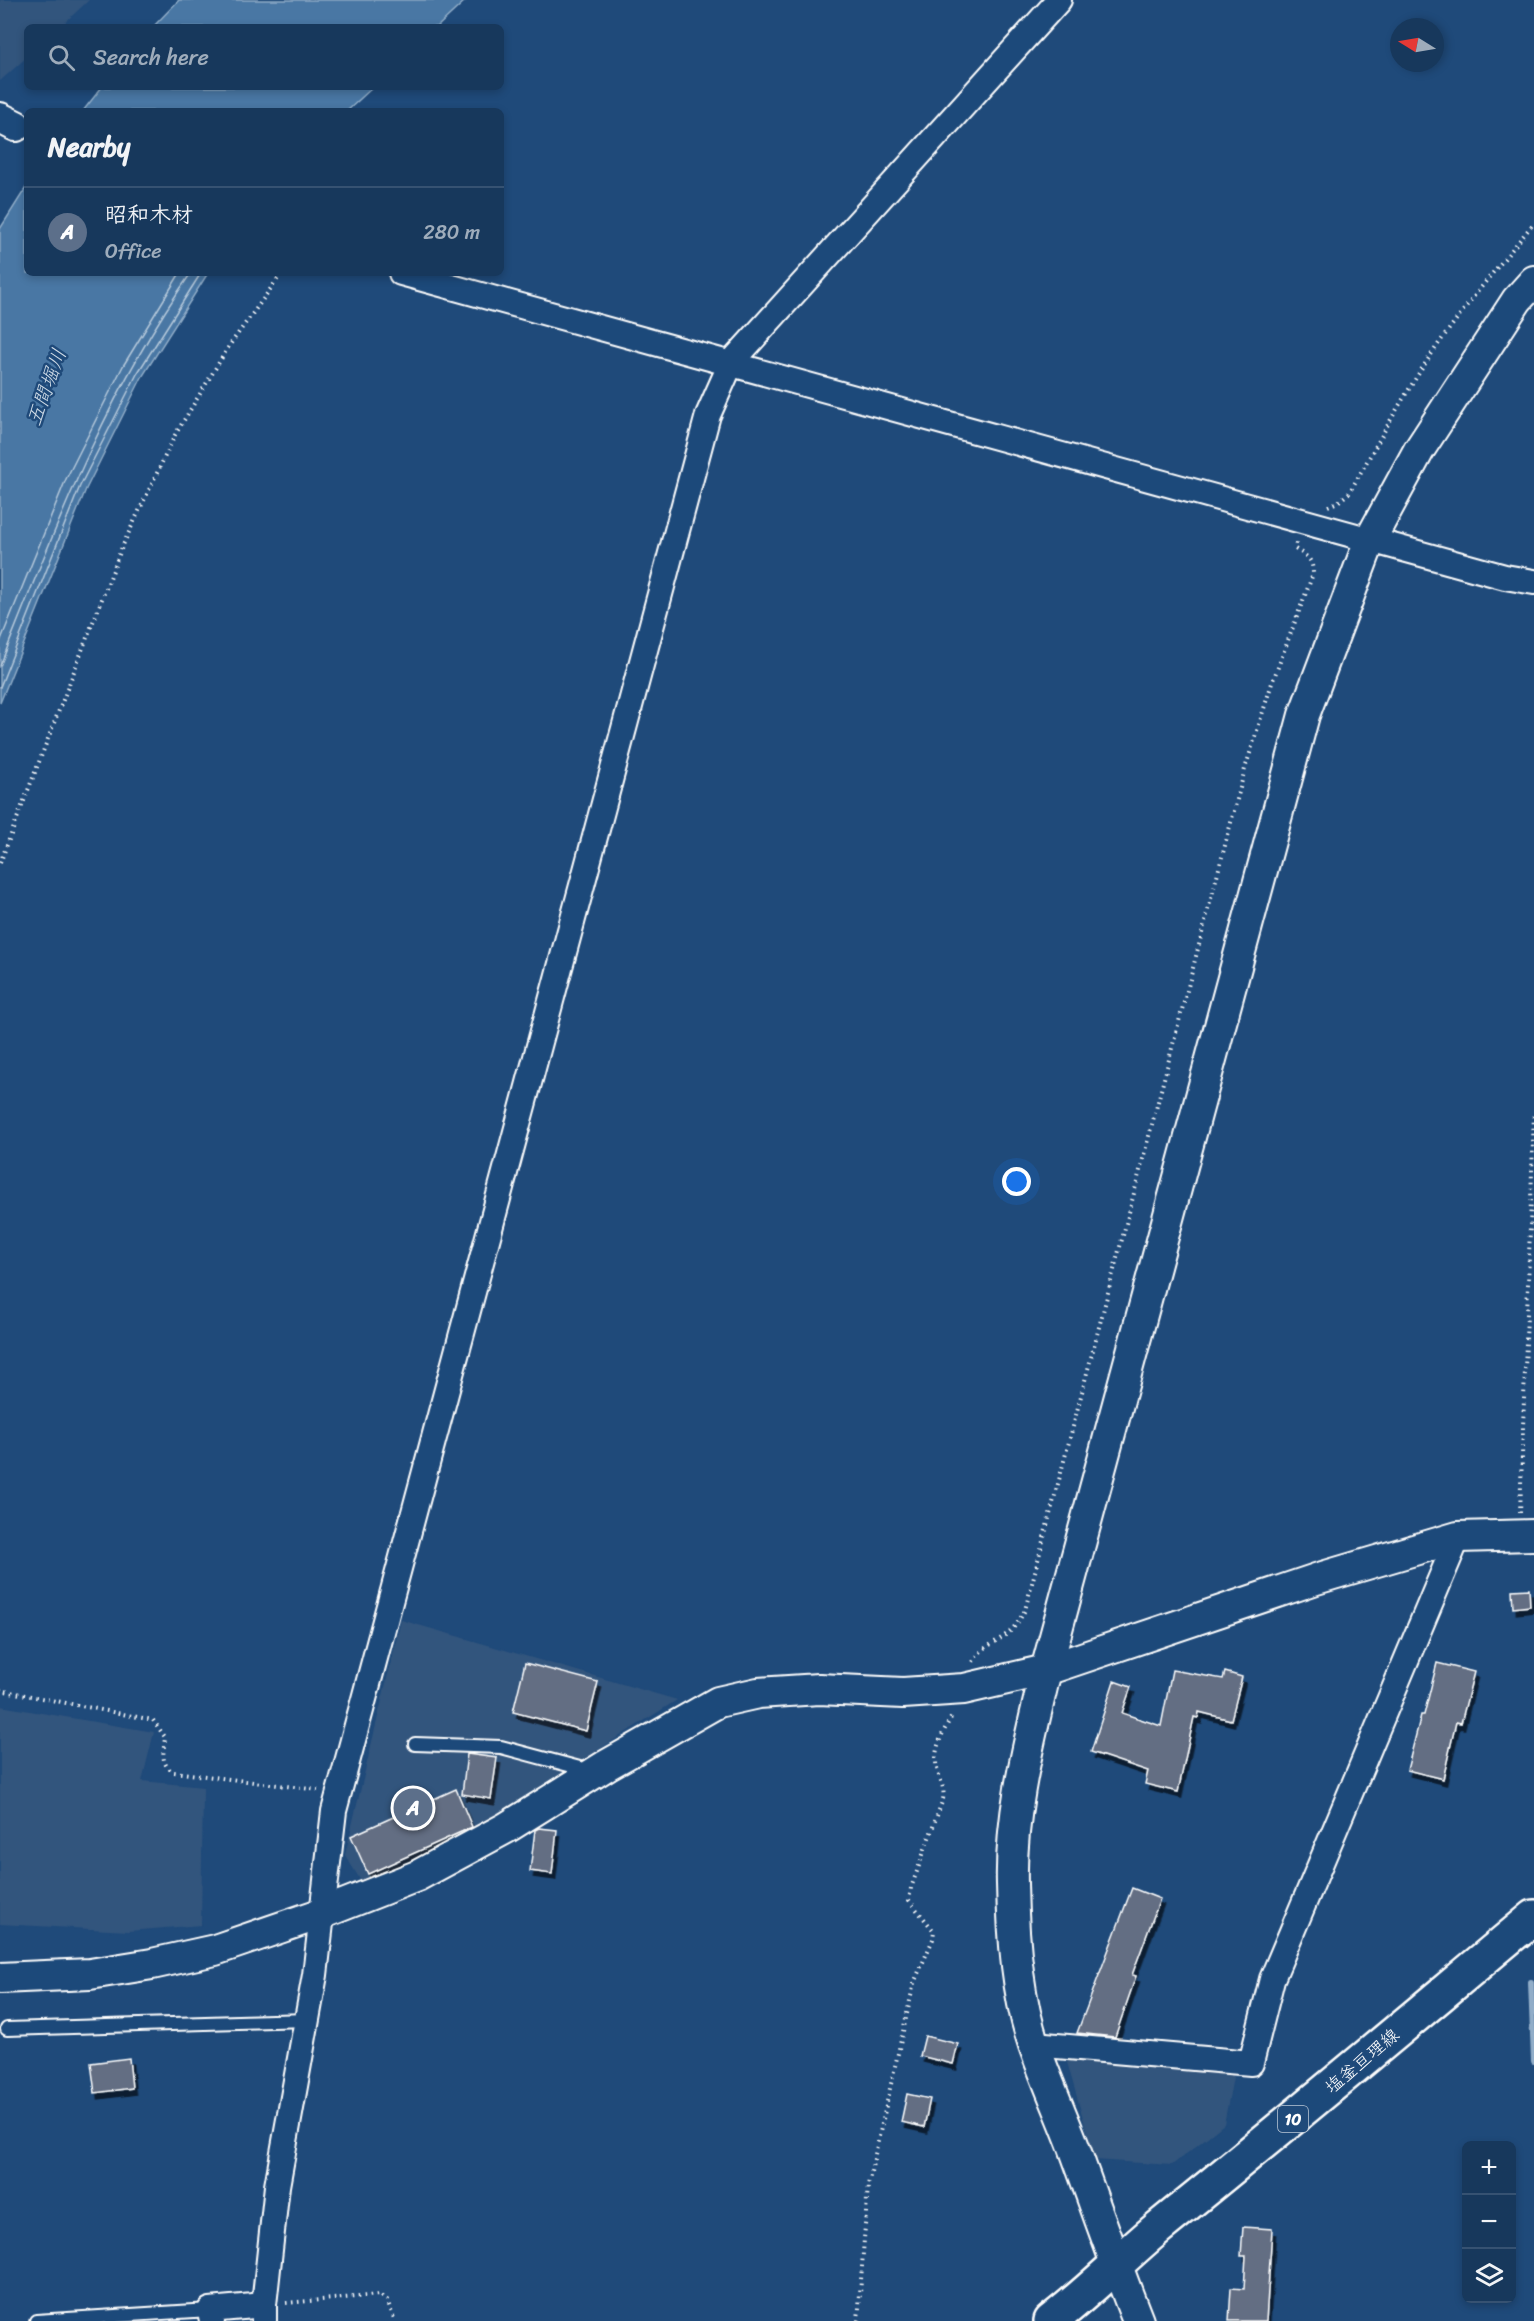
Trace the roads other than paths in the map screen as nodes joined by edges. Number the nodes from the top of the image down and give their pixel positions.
1 (1059, 0) edge
2 (412, 276) edge
3 (1534, 281) edge
4 (731, 363) junction
5 (1371, 540) junction
6 (1534, 582) edge
7 (1527, 1535) edge
8 (1458, 1537) junction
9 (1046, 1670) junction
10 (415, 1744) dead end
11 (596, 1772) junction
12 (323, 1913) junction
13 (1534, 1917) edge
14 (0, 1978) edge
15 (307, 2020) junction
16 (7, 2029) dead end
17 (1034, 2044) junction
18 (1115, 2267) junction
19 (264, 2313) edge
20 (211, 2315) edge
21 (36, 2321) edge
22 (1052, 2321) edge
23 (1138, 2321) edge

1 - 4 street
2 - 4 street
3 - 5 street
4 - 5 street
4 - 12 street
5 - 6 street
5 - 9 street
7 - 8 street
8 - 9 street
8 - 17 street
9 - 11 street
9 - 17 street
10 - 11 lane
11 - 12 street
12 - 14 street
12 - 15 street
13 - 18 main road, 塩釜亘理線 / 10
15 - 16 lane
15 - 19 street
17 - 18 street
18 - 22 main road, 塩釜亘理線 / 10
18 - 23 street
19 - 20 street
20 - 21 lane

